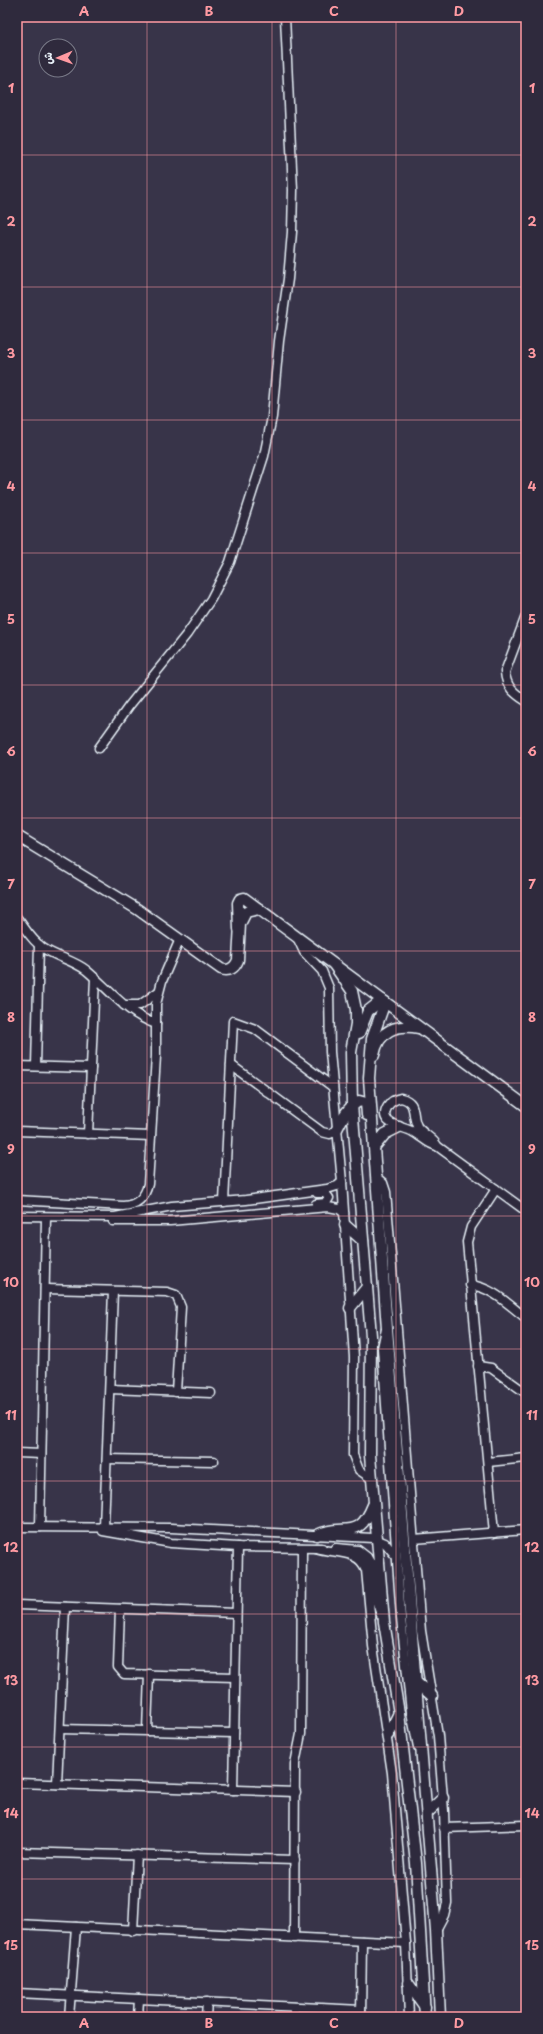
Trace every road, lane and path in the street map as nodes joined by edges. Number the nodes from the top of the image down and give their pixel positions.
1 (285, 17) edge
2 (526, 616) edge
3 (526, 701) edge
4 (99, 748) dead end
5 (17, 836) edge
6 (259, 909) junction
7 (17, 918) edge
8 (239, 929) junction
9 (297, 937) junction
10 (180, 939) junction
11 (39, 945) junction
12 (334, 965) junction
13 (95, 978) junction
14 (158, 992) junction
15 (384, 1001) junction
16 (124, 1005) junction
17 (156, 1024) junction
18 (420, 1028) junction
19 (231, 1065) junction
20 (17, 1066) edge
21 (36, 1066) junction
22 (91, 1068) junction
23 (352, 1070) junction
24 (333, 1087) junction
25 (352, 1105) junction
26 (372, 1106) junction
27 (526, 1106) edge
28 (399, 1127) junction
29 (337, 1129) junction
30 (17, 1131) edge
31 (88, 1134) junction
32 (374, 1135) junction
33 (151, 1136) junction
34 (375, 1146) junction
35 (437, 1146) junction
36 (376, 1178) junction
37 (342, 1182) junction
38 (496, 1188) junction
39 (286, 1194) junction
40 (17, 1200) edge
41 (224, 1202) junction
42 (288, 1210) junction
43 (526, 1211) edge
44 (344, 1212) junction
45 (17, 1216) edge
46 (46, 1217) junction
47 (79, 1218) junction
48 (345, 1225) junction
49 (363, 1241) junction
50 (470, 1285) junction
51 (367, 1287) junction
52 (45, 1289) junction
53 (113, 1291) junction
54 (350, 1308) junction
55 (526, 1318) edge
56 (386, 1329) junction
57 (478, 1366) junction
58 (110, 1390) junction
59 (176, 1392) junction
60 (211, 1393) dead end
61 (397, 1393) junction
62 (526, 1393) edge
63 (17, 1453) edge
64 (42, 1454) junction
65 (107, 1458) junction
66 (526, 1458) edge
67 (214, 1461) dead end
68 (488, 1462) junction
69 (372, 1479) junction
70 (374, 1503) junction
71 (17, 1527) edge
72 (40, 1527) junction
73 (104, 1527) junction
74 (66, 1528) junction
75 (526, 1530) edge
76 (494, 1533) junction
77 (317, 1535) junction
78 (378, 1539) junction
79 (414, 1540) junction
80 (238, 1547) junction
81 (302, 1548) junction
82 (316, 1548) junction
83 (396, 1556) junction
84 (17, 1605) edge
85 (66, 1607) junction
86 (120, 1609) junction
87 (236, 1613) junction
88 (384, 1622) junction
89 (148, 1674) junction
90 (235, 1677) junction
91 (417, 1683) junction
92 (432, 1696) junction
93 (398, 1714) junction
94 (60, 1729) junction
95 (147, 1731) junction
96 (234, 1734) junction
97 (388, 1735) junction
98 (423, 1761) junction
99 (17, 1783) edge
100 (57, 1784) junction
101 (233, 1790) junction
102 (296, 1792) junction
103 (443, 1798) junction
104 (426, 1813) junction
105 (526, 1825) edge
106 (444, 1828) junction
107 (17, 1852) edge
108 (137, 1855) junction
109 (295, 1860) junction
110 (17, 1924) edge
111 (76, 1927) junction
112 (436, 1930) junction
113 (133, 1931) junction
114 (294, 1938) junction
115 (362, 1941) junction
116 (406, 1944) junction
117 (408, 1982) junction
118 (17, 1993) edge
119 (71, 1996) junction
120 (139, 1999) junction
121 (208, 2002) junction
122 (294, 2007) junction
123 (425, 2012) edge
124 (361, 2014) edge
125 (69, 2017) edge
126 (138, 2017) edge
127 (206, 2017) edge
128 (294, 2017) edge
129 (409, 2017) edge
130 (440, 2017) edge

1 - 4 street
2 - 3 street
5 - 10 main road
6 - 8 main road
6 - 8 main road
6 - 9 main road
7 - 11 street
8 - 10 main road
9 - 12 main road
9 - 24 street
10 - 14 street
11 - 13 street
11 - 21 street
12 - 15 main road
12 - 23 main road
13 - 16 street
13 - 22 street
14 - 16 street
14 - 17 street
15 - 18 main road
15 - 23 main road
15 - 26 main road
16 - 17 street
17 - 33 street
18 - 26 main road
18 - 27 main road
19 - 24 street
19 - 29 street
19 - 41 street
20 - 21 street
21 - 22 street
22 - 31 street
23 - 25 main road
24 - 29 street
25 - 29 main road
25 - 32 main road
25 - 49 main road
26 - 32 main road
28 - 34 main road
28 - 35 street
28 - 35 street
29 - 37 street
30 - 31 street
31 - 33 street
32 - 34 main road
33 - 40 street
34 - 36 main road
35 - 38 street
36 - 56 main road
36 - 61 street
37 - 39 street
37 - 44 street
38 - 43 street
38 - 50 street
39 - 41 street
39 - 42 street
41 - 47 street
42 - 44 street
42 - 47 street
44 - 48 street
45 - 46 street
46 - 47 street
46 - 52 street
48 - 49 main road
48 - 54 street
49 - 51 main road
50 - 55 street
50 - 57 street
51 - 54 main road
51 - 69 main road
52 - 53 street
52 - 64 street
53 - 58 street
53 - 59 street
54 - 69 street
56 - 61 main road
56 - 83 street
57 - 62 street
57 - 68 street
58 - 59 street
58 - 65 street
59 - 60 street
61 - 79 street
61 - 91 main road
63 - 64 street
64 - 72 street
65 - 67 street
65 - 73 street
66 - 68 street
68 - 76 street
69 - 70 main road
70 - 77 main road
70 - 78 main road
71 - 72 street
72 - 74 street
73 - 74 street
73 - 77 street
74 - 80 street
75 - 76 street
76 - 79 street
77 - 78 street
78 - 83 street
78 - 88 main road
79 - 92 street
80 - 81 street
80 - 87 street
81 - 82 street
81 - 102 street
82 - 88 street
82 - 97 street
83 - 98 street
84 - 85 street
85 - 86 street
85 - 94 street
86 - 87 street
86 - 89 street
87 - 90 street
88 - 93 main road
89 - 90 street
89 - 95 street
90 - 96 street
91 - 92 main road
91 - 98 main road
92 - 103 street
93 - 97 main road
93 - 123 main road
94 - 95 street
94 - 100 street
95 - 96 street
96 - 101 street
97 - 116 street
98 - 104 main road
99 - 100 street
100 - 101 street
101 - 102 street
102 - 109 street
103 - 104 main road
103 - 106 street
104 - 112 main road
105 - 106 street
106 - 112 street
107 - 108 street
108 - 109 street
108 - 113 street
109 - 114 street
110 - 111 street
111 - 113 street
111 - 119 street
112 - 130 main road
113 - 114 street
114 - 115 street
115 - 116 street
115 - 124 street
116 - 117 street
117 - 123 main road
117 - 129 street
118 - 119 street
119 - 120 street
119 - 125 street
120 - 121 street
120 - 126 street
121 - 122 street
121 - 127 street
122 - 124 street
122 - 128 street

